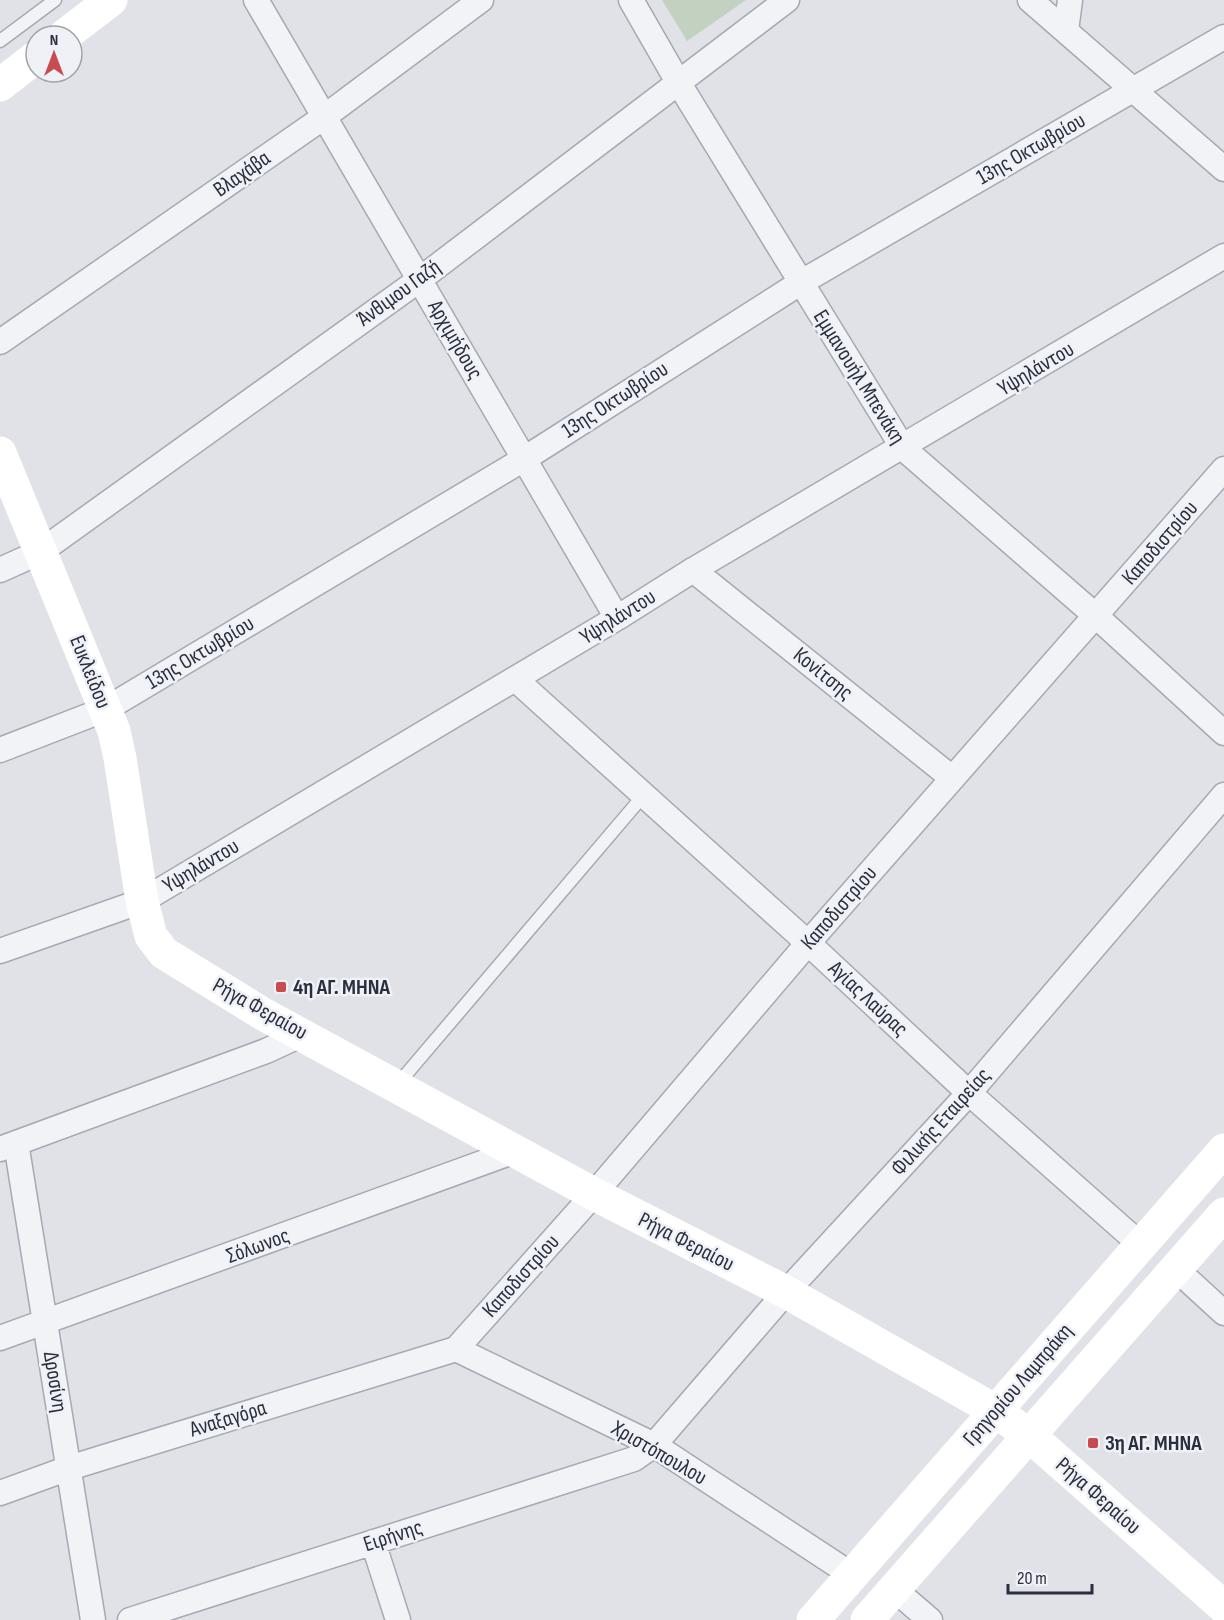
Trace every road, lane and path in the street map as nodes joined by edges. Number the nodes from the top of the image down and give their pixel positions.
1 (55, 0) edge
2 (111, 0) edge
3 (256, 0) edge
4 (481, 0) edge
5 (631, 0) edge
6 (787, 0) edge
7 (1030, 0) edge
8 (1070, 0) edge
9 (80, 24) edge
10 (1065, 31) junction
11 (1224, 37) edge
12 (0, 41) edge
13 (24, 66) edge
14 (678, 82) junction
15 (0, 85) edge
16 (1134, 90) junction
17 (324, 117) junction
18 (1224, 169) edge
19 (1224, 256) edge
20 (420, 280) junction
21 (800, 282) junction
22 (0, 342) edge
23 (903, 448) junction
24 (0, 453) edge
25 (524, 459) junction
26 (1224, 469) edge
27 (40, 552) junction
28 (0, 570) edge
29 (693, 570) junction
30 (1096, 616) junction
31 (617, 618) junction
32 (515, 679) junction
33 (106, 709) junction
34 (1224, 734) edge
35 (0, 750) edge
36 (952, 778) junction
37 (1224, 795) edge
38 (643, 796) junction
39 (142, 902) junction
40 (808, 943) junction
41 (0, 951) edge
42 (303, 1034) junction
43 (396, 1086) junction
44 (969, 1093) junction
45 (8, 1146) edge
46 (1224, 1150) edge
47 (514, 1151) junction
48 (594, 1194) junction
49 (1224, 1214) edge
50 (1141, 1245) junction
51 (1176, 1269) junction
52 (786, 1292) junction
53 (1224, 1313) edge
54 (45, 1323) junction
55 (0, 1338) edge
56 (456, 1349) junction
57 (996, 1411) junction
58 (1031, 1437) junction
59 (654, 1445) junction
60 (69, 1468) junction
61 (0, 1493) edge
62 (373, 1542) junction
63 (852, 1575) junction
64 (894, 1589) junction
65 (1224, 1607) edge
66 (93, 1620) edge
67 (130, 1620) edge
68 (398, 1620) edge
69 (813, 1620) edge
70 (867, 1620) edge
71 (930, 1620) edge

1 - 12 lane
2 - 9 street
3 - 17 street, Αρχιμήδους
4 - 17 street, Βλαχάβα
5 - 14 street, Εμμανουήλ Μπενάκη
6 - 14 street, Άνθιμου Γαζή
7 - 10 street
8 - 10 street
10 - 16 street
11 - 16 street, 13ης Οκτωβρίου
13 - 15 street
14 - 20 street, Άνθιμου Γαζή
14 - 21 street, Εμμανουήλ Μπενάκη
16 - 18 street
16 - 21 street, 13ης Οκτωβρίου
17 - 20 street, Αρχιμήδους
17 - 22 street, Βλαχάβα
19 - 23 street, Υψηλάντου
20 - 25 street, Αρχιμήδους
20 - 27 street, Άνθιμου Γαζή
21 - 23 street, Εμμανουήλ Μπενάκη
21 - 25 street, 13ης Οκτωβρίου
23 - 29 street, Υψηλάντου
23 - 30 street, Εμμανουήλ Μπενάκη
24 - 27 street, Ευκλείδου
25 - 31 street, Αρχιμήδους
25 - 33 street, 13ης Οκτωβρίου
26 - 30 street, Καποδιστρίου
27 - 28 street, Άνθιμου Γαζή
27 - 33 street, Ευκλείδου
29 - 31 street, Υψηλάντου
29 - 36 street, Κονίτσης
30 - 34 street, Εμμανουήλ Μπενάκη
30 - 36 street, Καποδιστρίου
31 - 32 street, Υψηλάντου
32 - 38 street, Αγίας Λαύρας
32 - 39 street, Υψηλάντου
33 - 35 street, 13ης Οκτωβρίου
33 - 39 street, Ευκλείδου
36 - 40 street, Καποδιστρίου
37 - 44 street, Φιλικής Εταιρείας
38 - 40 street, Αγίας Λαύρας
38 - 43 lane
39 - 41 street, Υψηλάντου
39 - 42 street, Ρήγα Φεραίου
40 - 44 street, Αγίας Λαύρας
40 - 48 street, Καποδιστρίου
42 - 43 street, Ρήγα Φεραίου
42 - 45 street
43 - 47 street, Ρήγα Φεραίου
44 - 50 street, Αγίας Λαύρας
44 - 52 street, Φιλικής Εταιρείας
45 - 54 street, Δροσίνη
46 - 50 street, Γρηγορίου Λαμπράκη
47 - 48 street, Ρήγα Φεραίου
47 - 54 street, Σόλωνος
48 - 52 street, Ρήγα Φεραίου
48 - 56 street, Καποδιστρίου
49 - 51 street, Γρηγορίου Λαμπράκη
50 - 57 street, Γρηγορίου Λαμπράκη
51 - 53 street
51 - 58 street, Γρηγορίου Λαμπράκη
52 - 57 street, Ρήγα Φεραίου
52 - 59 street, Φιλικής Εταιρείας
54 - 55 street, Σόλωνος
54 - 60 street, Δροσίνη
56 - 59 street, Χριστόπουλου
56 - 60 street, Αναξαγόρα
57 - 58 street, Ρήγα Φεραίου
57 - 63 street, Γρηγορίου Λαμπράκη
58 - 64 street, Γρηγορίου Λαμπράκη
58 - 65 street, Ρήγα Φεραίου
59 - 62 street, Ειρήνης
59 - 63 street, Χριστόπουλου
60 - 61 street, Αναξαγόρα
60 - 66 street, Δροσίνη
62 - 67 street, Ειρήνης
62 - 68 street
63 - 69 street, Γρηγορίου Λαμπράκη
64 - 70 street, Γρηγορίου Λαμπράκη
64 - 71 street

